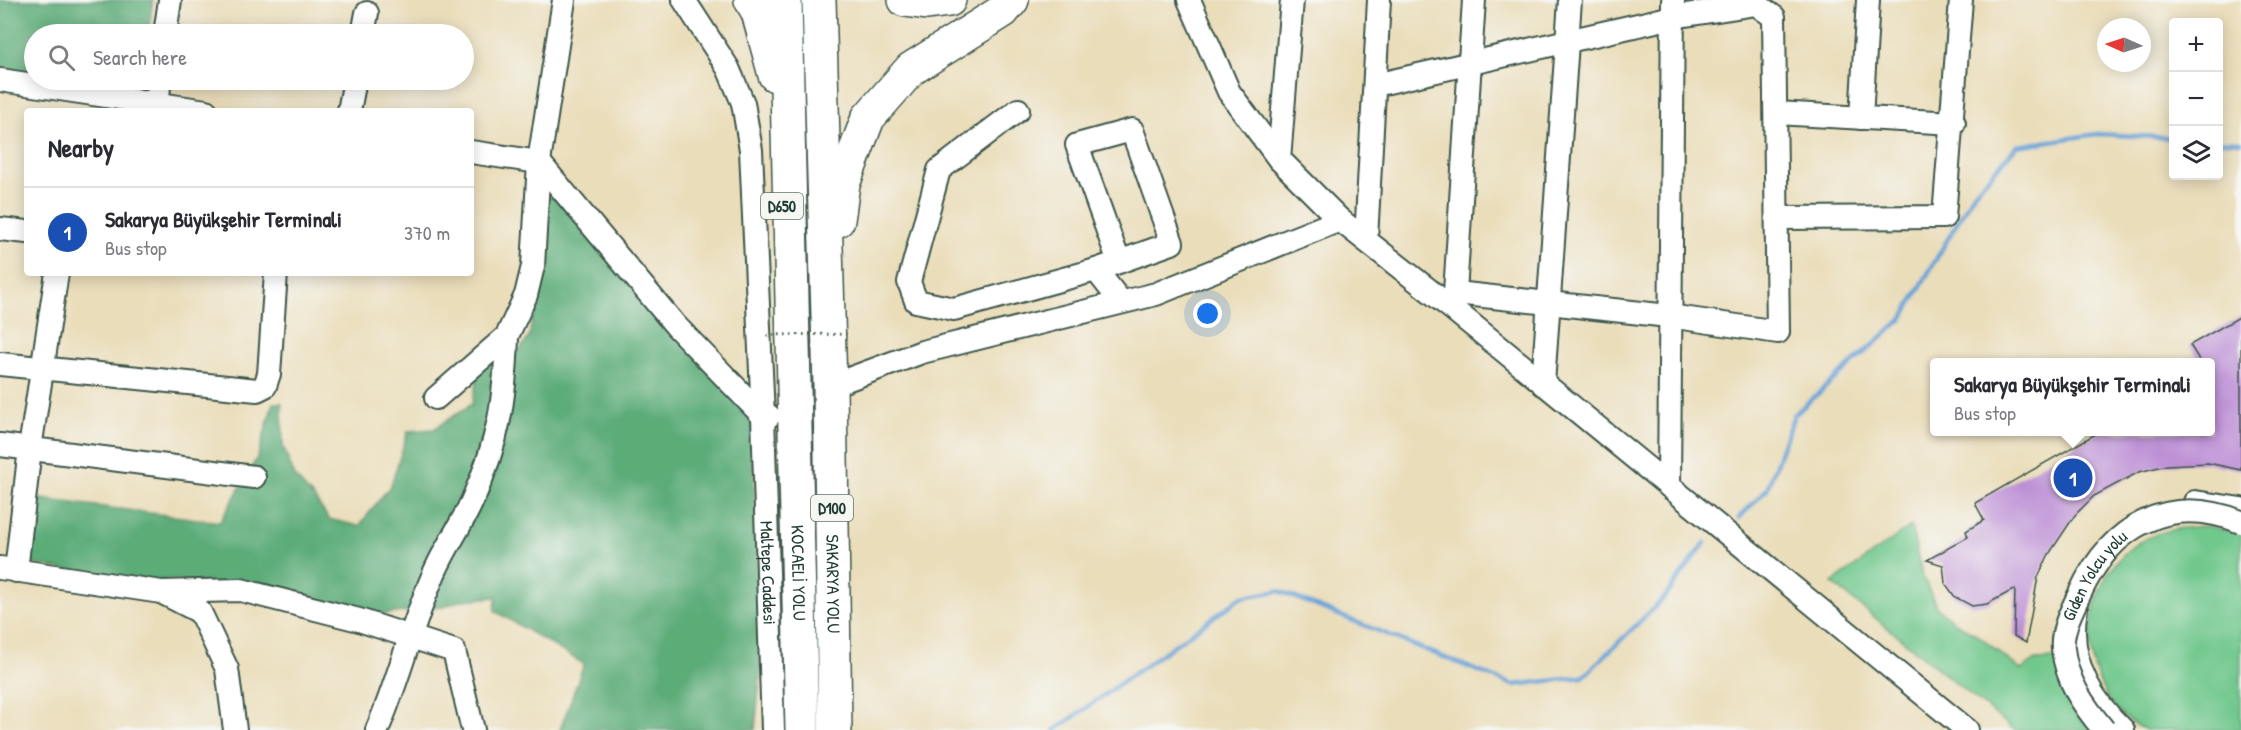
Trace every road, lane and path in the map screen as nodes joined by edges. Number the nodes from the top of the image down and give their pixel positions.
1 (170, 0) edge
2 (564, 0) edge
3 (684, 0) edge
4 (751, 0) edge
5 (785, 0) edge
6 (819, 0) edge
7 (905, 0) edge
8 (949, 0) edge
9 (1012, 0) edge
10 (1189, 0) edge
11 (1292, 0) edge
12 (1379, 0) edge
13 (1474, 0) edge
14 (1570, 0) edge
15 (1868, 0) edge
16 (1961, 0) edge
17 (1673, 8) edge
18 (166, 24) edge
19 (1567, 41) junction
20 (1470, 63) junction
21 (0, 80) edge
22 (1375, 85) junction
23 (24, 86) edge
24 (42, 90) edge
25 (159, 90) edge
26 (353, 90) edge
27 (93, 102) edge
28 (157, 103) junction
29 (188, 108) edge
30 (350, 108) edge
31 (1018, 110) dead end
32 (1776, 113) junction
33 (1861, 118) junction
34 (1954, 123) junction
35 (474, 152) edge
36 (1279, 159) junction
37 (538, 162) junction
38 (1778, 218) junction
39 (1340, 220) junction
40 (0, 229) edge
41 (24, 232) edge
42 (1366, 239) junction
43 (1119, 262) junction
44 (1096, 270) junction
45 (57, 276) edge
46 (276, 276) edge
47 (826, 293) junction
48 (1455, 301) junction
49 (1121, 302) junction
50 (1548, 305) junction
51 (1669, 316) junction
52 (851, 334) dead end
53 (767, 335) dead end
54 (507, 336) junction
55 (0, 364) edge
56 (42, 368) junction
57 (1543, 384) junction
58 (831, 386) junction
59 (436, 398) dead end
60 (779, 416) junction
61 (0, 445) edge
62 (30, 448) junction
63 (254, 477) dead end
64 (1669, 486) junction
65 (2241, 509) edge
66 (2241, 522) edge
67 (8, 570) edge
68 (161, 592) junction
69 (410, 636) junction
70 (235, 730) edge
71 (377, 730) edge
72 (473, 730) edge
73 (773, 730) edge
74 (802, 730) edge
75 (835, 730) edge
76 (1967, 730) edge
77 (2104, 730) edge
78 (2123, 730) edge

1 - 18 street
2 - 37 street
3 - 60 street, Maltepe Caddesi
4 - 60 highway, D650
5 - 60 highway, D100
6 - 47 highway, D100
7 - 8 highway
9 - 47 highway
10 - 36 street
11 - 36 street
12 - 22 street
13 - 20 street
14 - 19 street
15 - 33 street
16 - 34 street
17 - 19 street
17 - 32 street
17 - 51 street
19 - 20 street
19 - 50 street
20 - 22 street
20 - 48 street
21 - 23 street
22 - 42 street
24 - 27 street
25 - 28 street
26 - 30 street
27 - 28 street
28 - 29 street
31 - 44 street
32 - 33 street
32 - 38 street
33 - 34 street
34 - 38 street
35 - 37 street
36 - 39 street
37 - 54 street
37 - 60 street
38 - 51 street
39 - 42 street
39 - 49 street
40 - 41 street
42 - 48 street
43 - 43 street
43 - 44 street
44 - 49 street
45 - 56 street
46 - 56 street
47 - 58 highway, SAKARYA YOLU / D100
48 - 50 street
48 - 57 street
49 - 58 street
50 - 51 street
50 - 57 street
51 - 64 street
52 - 53 path, bridge
54 - 59 street
54 - 69 street
55 - 56 street
56 - 62 street
57 - 64 street
58 - 75 highway, SAKARYA YOLU / D100
60 - 73 street, Maltepe Caddesi
60 - 74 highway, KOCAELİ YOLU / D100
61 - 62 street
62 - 63 street
62 - 67 street
64 - 76 street
65 - 78 street
66 - 77 street, Giden Yolcu yolu, bridge
67 - 68 street
68 - 69 street
68 - 70 street
69 - 71 street
69 - 72 street

